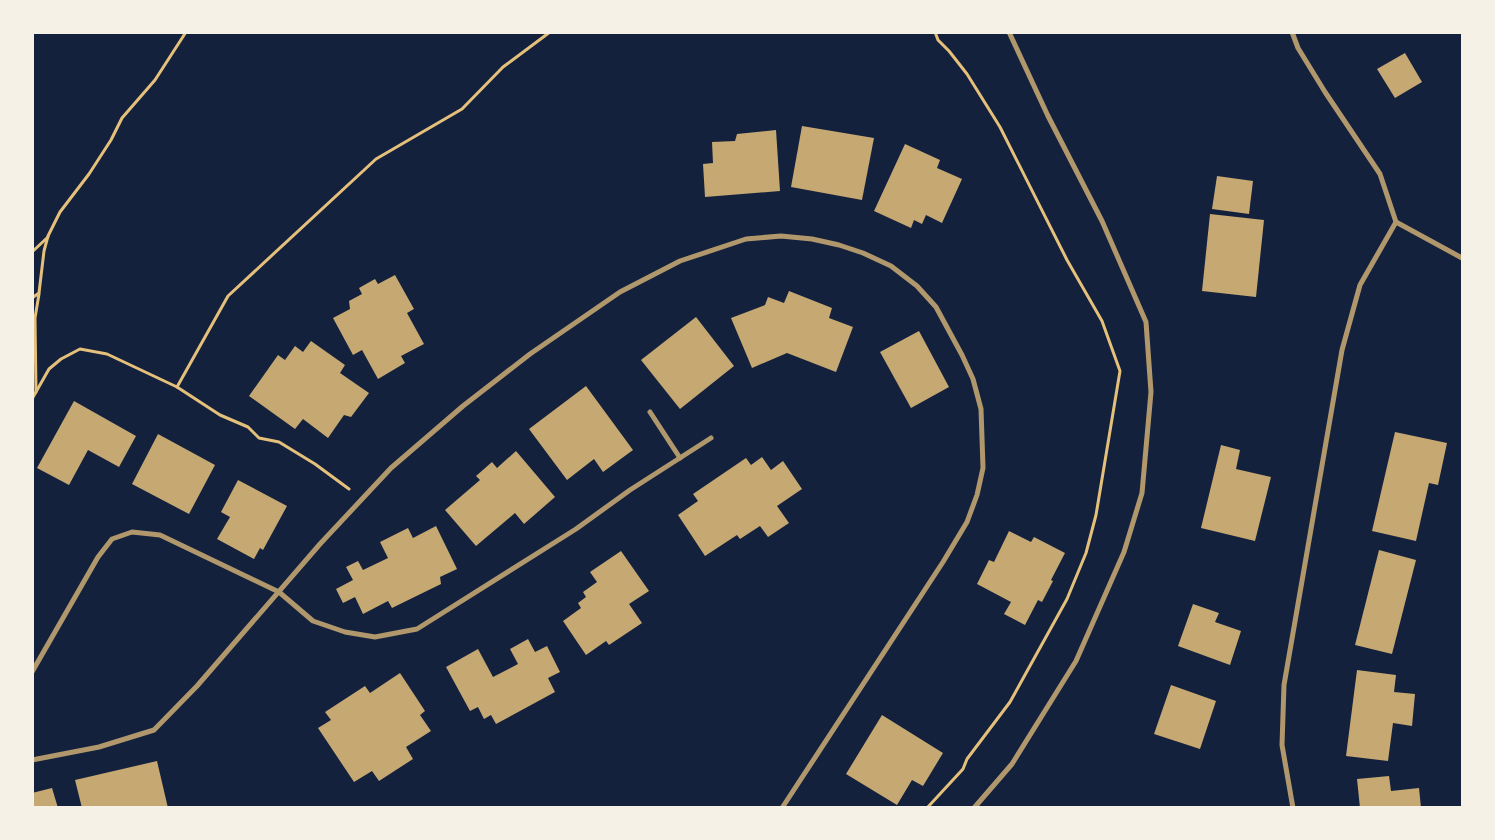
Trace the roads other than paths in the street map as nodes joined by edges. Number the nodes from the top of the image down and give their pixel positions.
1 (1009, 32) edge
2 (1292, 32) edge
3 (1396, 222) junction
4 (1462, 258) edge
5 (650, 412) dead end
6 (711, 438) dead end
7 (680, 458) junction
8 (279, 592) junction
9 (32, 672) edge
10 (32, 760) edge
11 (782, 808) edge
12 (974, 808) edge
13 (1293, 808) edge

1 - 12 street
2 - 3 street
3 - 4 street
3 - 13 street
5 - 7 street
6 - 7 street
7 - 8 street
8 - 9 street
8 - 10 street
8 - 11 street

